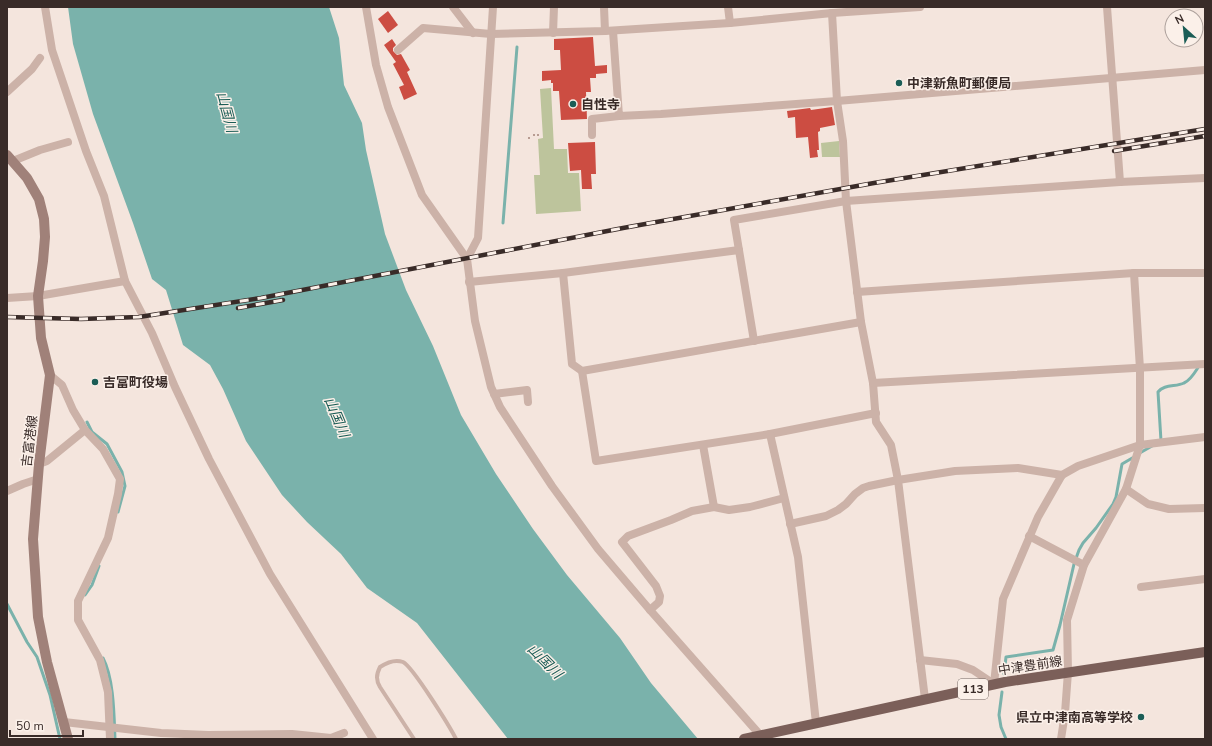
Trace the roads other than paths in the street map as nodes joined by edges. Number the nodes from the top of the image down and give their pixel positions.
1 (45, 7) edge
2 (366, 7) edge
3 (453, 7) edge
4 (493, 7) edge
5 (554, 7) edge
6 (604, 7) edge
7 (728, 7) edge
8 (913, 7) edge
9 (920, 7) edge
10 (1107, 7) edge
11 (832, 13) junction
12 (730, 23) junction
13 (609, 31) junction
14 (473, 33) junction
15 (553, 33) junction
16 (491, 34) junction
17 (398, 50) dead end
18 (40, 58) dead end
19 (1205, 70) edge
20 (1112, 78) junction
21 (7, 92) edge
22 (837, 101) junction
23 (619, 116) junction
24 (592, 135) dead end
25 (68, 142) dead end
26 (10, 158) edge
27 (1205, 178) edge
28 (1120, 182) junction
29 (846, 201) junction
30 (739, 250) junction
31 (467, 259) junction
32 (563, 273) junction
33 (1134, 273) junction
34 (1205, 273) edge
35 (125, 281) junction
36 (469, 282) junction
37 (857, 292) junction
38 (38, 296) junction
39 (7, 298) edge
40 (861, 322) junction
41 (754, 341) junction
42 (1205, 364) edge
43 (1140, 369) junction
44 (582, 371) junction
45 (50, 376) junction
46 (873, 383) junction
47 (494, 394) junction
48 (528, 402) dead end
49 (876, 413) junction
50 (85, 430) junction
51 (770, 434) junction
52 (1205, 437) edge
53 (703, 444) junction
54 (1140, 445) junction
55 (39, 464) junction
56 (1062, 475) junction
57 (38, 479) junction
58 (898, 480) junction
59 (1126, 489) junction
60 (7, 491) edge
61 (784, 498) junction
62 (714, 506) junction
63 (1205, 508) edge
64 (790, 524) junction
65 (1029, 536) junction
66 (1084, 566) junction
67 (1205, 578) edge
68 (1141, 587) dead end
69 (650, 610) junction
70 (1205, 652) edge
71 (920, 660) junction
72 (1068, 672) junction
73 (994, 684) junction
74 (924, 700) junction
75 (64, 722) junction
76 (816, 723) junction
77 (109, 726) junction
78 (344, 733) dead end
79 (761, 736) junction
80 (68, 739) edge
81 (110, 739) edge
82 (373, 739) edge
83 (414, 739) edge
84 (456, 739) edge
85 (744, 739) edge
86 (1061, 739) edge

1 - 35 street
2 - 31 street
3 - 14 street
4 - 16 street
5 - 15 street
6 - 13 street
7 - 12 street
8 - 9 street
8 - 11 street
10 - 20 street
11 - 12 street
11 - 22 street
12 - 13 street
13 - 15 street
13 - 23 street
14 - 16 street
14 - 17 street
15 - 16 street
16 - 31 street
18 - 21 street
19 - 20 street
20 - 22 street
20 - 28 street
22 - 23 street
22 - 29 street
23 - 24 street
25 - 26 street
26 - 38 main road, 吉富港線
27 - 28 street
28 - 29 street
29 - 30 street
29 - 37 street
30 - 32 street
30 - 41 street
31 - 36 street
32 - 36 street
32 - 44 street
33 - 34 street
33 - 37 street
33 - 43 street
35 - 38 street
35 - 82 street
36 - 47 street
37 - 40 street
38 - 39 street
38 - 45 main road, 吉富港線
40 - 41 street
40 - 46 street
41 - 44 street
42 - 43 street
43 - 46 street
43 - 54 street
44 - 53 street
45 - 50 street
45 - 55 main road, 吉富港線
46 - 49 street
47 - 48 street
47 - 69 street
49 - 51 street
49 - 58 street
50 - 55 street
50 - 77 street
51 - 53 street
51 - 61 street
52 - 54 street
53 - 62 street
54 - 56 street
54 - 59 street
55 - 57 main road, 吉富港線
56 - 58 street
56 - 65 street
57 - 60 street
57 - 75 main road, 吉富港線
58 - 64 street
58 - 71 street
59 - 63 street
59 - 66 street
61 - 62 street
61 - 64 street
62 - 69 street
64 - 76 street
65 - 66 street
65 - 73 street
66 - 72 street
67 - 68 street
69 - 79 street
70 - 72 main road, 中津豊前線 / 113
71 - 73 street
71 - 74 street
72 - 73 main road, 中津豊前線 / 113
72 - 86 street
73 - 74 main road, 中津豊前線 / 113
74 - 76 main road, 中津豊前線 / 113
75 - 77 street
75 - 80 main road, 吉富港線
76 - 79 main road, 中津豊前線 / 113
77 - 78 street
77 - 81 street
79 - 85 main road, 中津豊前線 / 113
83 - 84 lane

